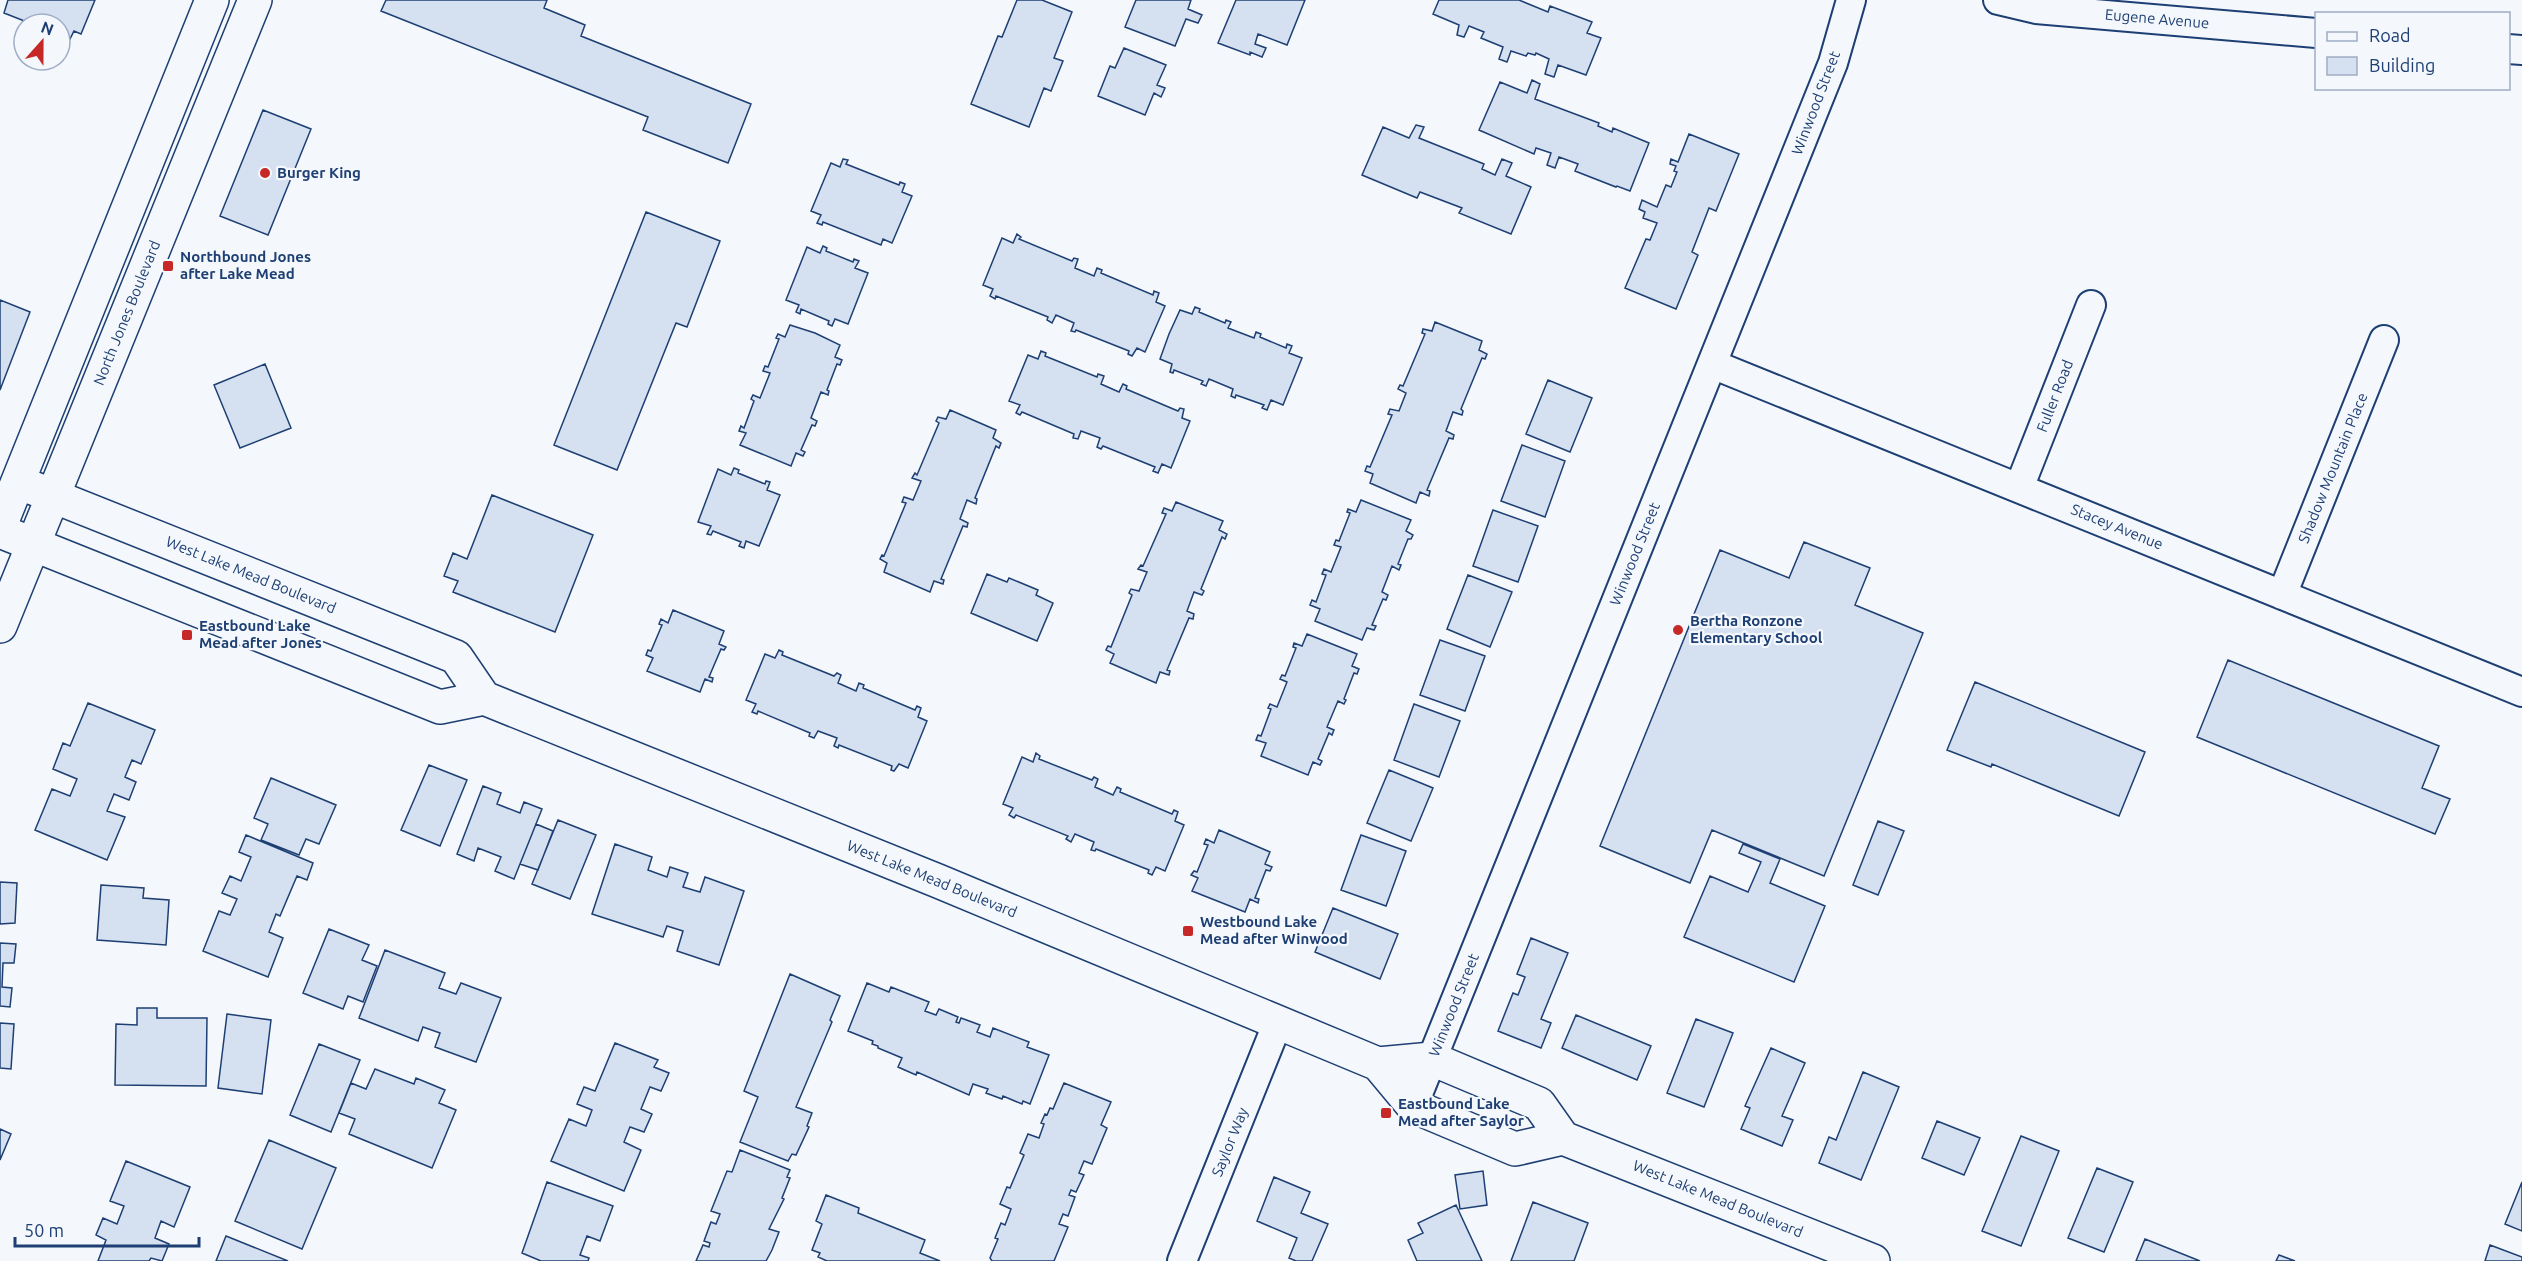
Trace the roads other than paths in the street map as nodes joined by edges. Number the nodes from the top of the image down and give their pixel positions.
1 (212, 0) edge
2 (255, 0) edge
3 (1851, 0) edge
4 (1998, 0) edge
5 (2315, 33) edge
6 (2091, 305) dead end
7 (2384, 340) dead end
8 (1712, 364) junction
9 (9, 478) edge
10 (2019, 488) junction
11 (52, 495) junction
12 (0, 526) edge
13 (0, 531) edge
14 (33, 544) junction
15 (2282, 595) junction
16 (0, 626) edge
17 (2522, 692) edge
18 (484, 698) junction
19 (1278, 1022) junction
20 (1432, 1059) junction
21 (1378, 1064) junction
22 (1413, 1107) junction
23 (1563, 1138) junction
24 (1182, 1261) edge
25 (1873, 1261) edge

1 - 9 main road
2 - 11 main road, North Jones Boulevard
3 - 8 street, Winwood Street
4 - 5 street, Eugene Avenue
6 - 10 street, Fuller Road
7 - 15 street, Shadow Mountain Place
8 - 10 street, Stacey Avenue
8 - 20 street, Winwood Street
9 - 11 main road, West Lake Mead Boulevard
9 - 12 main road
10 - 15 street, Stacey Avenue
11 - 14 main road, North Jones Boulevard
11 - 18 main road, West Lake Mead Boulevard
13 - 14 main road
14 - 16 main road, North Jones Boulevard
14 - 18 main road
15 - 17 street, Stacey Avenue
18 - 19 main road, West Lake Mead Boulevard
19 - 21 main road, West Lake Mead Boulevard
19 - 24 street, Saylor Way
20 - 21 main road, West Lake Mead Boulevard
20 - 22 street, Winwood Street
20 - 23 main road, West Lake Mead Boulevard
21 - 22 main road, West Lake Mead Boulevard
22 - 23 main road, West Lake Mead Boulevard
23 - 25 main road, West Lake Mead Boulevard

